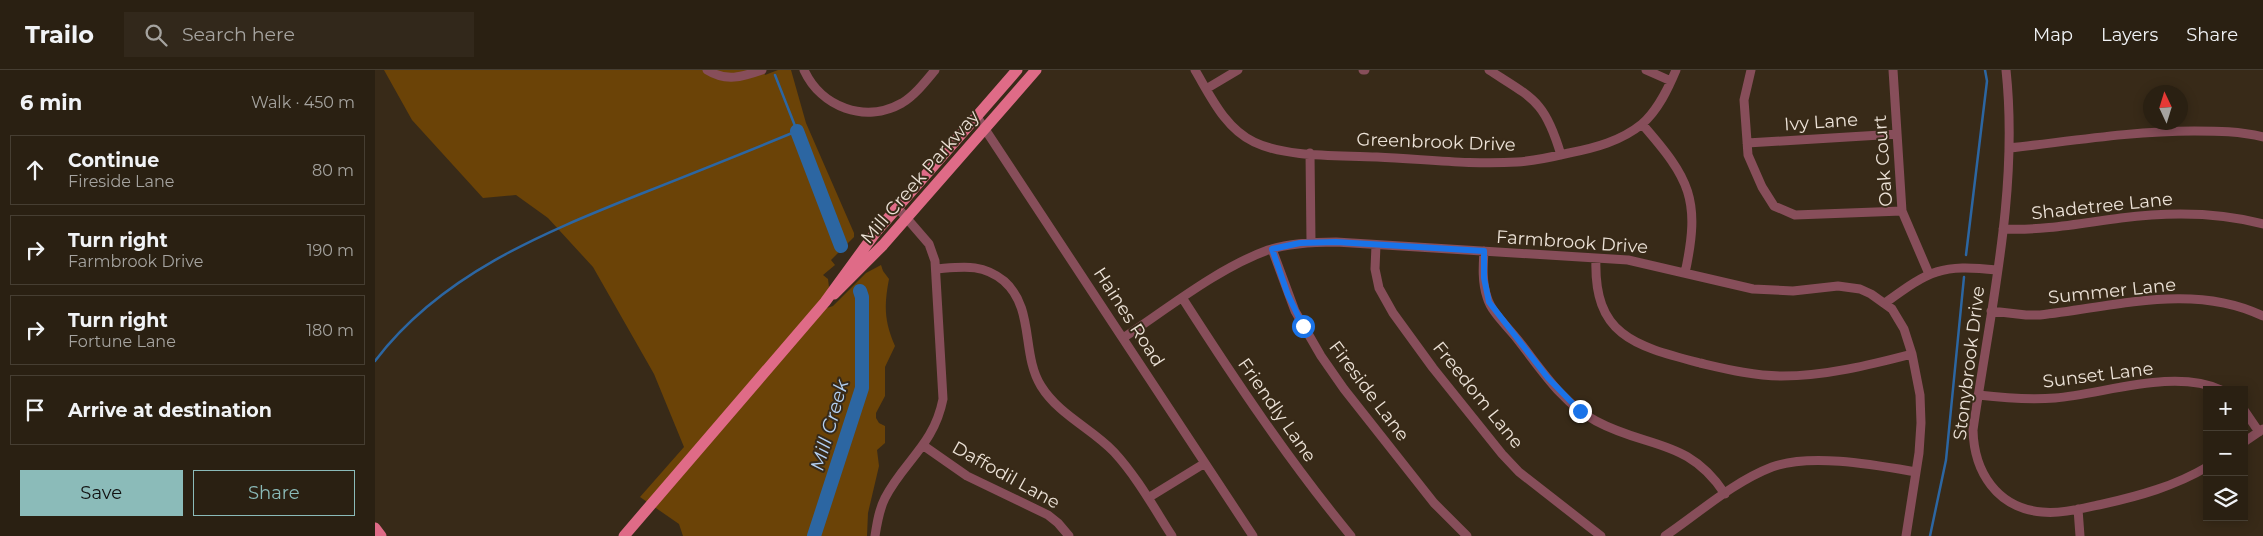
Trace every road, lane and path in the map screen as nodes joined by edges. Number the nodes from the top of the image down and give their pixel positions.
1 (707, 70) edge
2 (762, 70) edge
3 (804, 70) edge
4 (935, 70) edge
5 (1017, 70) edge
6 (1036, 70) edge
7 (1195, 70) edge
8 (1239, 70) edge
9 (1489, 70) edge
10 (1646, 70) edge
11 (1676, 70) edge
12 (1751, 70) edge
13 (1893, 70) edge
14 (2006, 70) edge
15 (1671, 81) junction
16 (1206, 88) junction
17 (977, 117) junction
18 (1642, 124) junction
19 (985, 130) junction
20 (1897, 134) junction
21 (2263, 137) edge
22 (1747, 143) junction
23 (2010, 148) junction
24 (1310, 153) junction
25 (1561, 155) junction
26 (897, 207) junction
27 (1902, 211) junction
28 (907, 218) junction
29 (2263, 224) edge
30 (2003, 229) junction
31 (1311, 242) junction
32 (1376, 245) junction
33 (1272, 249) junction
34 (1484, 251) junction
35 (1596, 258) junction
36 (936, 269) junction
37 (1997, 270) junction
38 (1685, 273) junction
39 (1929, 274) junction
40 (1183, 299) junction
41 (825, 302) junction
42 (1885, 303) junction
43 (1991, 311) junction
44 (2263, 316) edge
45 (1123, 338) junction
46 (1912, 354) junction
47 (2211, 386) edge
48 (1978, 395) junction
49 (2248, 415) edge
50 (2261, 430) edge
51 (2248, 439) edge
52 (924, 446) junction
53 (1205, 463) junction
54 (2203, 469) edge
55 (1916, 472) junction
56 (1725, 494) junction
57 (1148, 498) junction
58 (2078, 509) junction
59 (375, 528) edge
60 (381, 536) edge
61 (624, 536) edge
62 (875, 536) edge
63 (1069, 536) edge
64 (1172, 536) edge
65 (1253, 536) edge
66 (1351, 536) edge
67 (1467, 536) edge
68 (1601, 536) edge
69 (1665, 536) edge
70 (1906, 536) edge
71 (2080, 536) edge

1 - 2 street
3 - 4 street
5 - 17 main road, Mill Creek Parkway
6 - 19 main road, Mill Creek Parkway
7 - 16 street, Greenbrook Drive
8 - 16 street
9 - 25 street
10 - 15 street
11 - 15 street, Greenbrook Drive
12 - 22 street
13 - 20 street, Oak Court
14 - 23 street, Stonybrook Drive
15 - 18 street, Greenbrook Drive
16 - 24 street, Greenbrook Drive
17 - 19 street, Haines Road
17 - 26 main road, Mill Creek Parkway
18 - 25 street, Greenbrook Drive
18 - 38 street
19 - 28 main road, Mill Creek Parkway
19 - 45 street, Haines Road
20 - 22 street, Ivy Lane
20 - 27 street, Oak Court
21 - 23 street
22 - 27 street
23 - 30 street, Stonybrook Drive
24 - 25 street, Greenbrook Drive
24 - 31 street
26 - 28 street
26 - 41 main road, Mill Creek Parkway
27 - 39 street, Oak Court
28 - 36 street
28 - 41 main road, Mill Creek Parkway
29 - 30 street, Shadetree Lane
30 - 37 street, Stonybrook Drive
31 - 32 street, Farmbrook Drive
31 - 33 street, Farmbrook Drive
32 - 34 street, Farmbrook Drive
32 - 68 street, Freedom Lane
33 - 40 street, Farmbrook Drive
33 - 67 street, Fireside Lane
34 - 35 street, Farmbrook Drive
34 - 56 street
35 - 38 street, Farmbrook Drive
35 - 46 street
36 - 52 street
36 - 57 street
37 - 39 street
37 - 43 street, Stonybrook Drive
38 - 42 street, Farmbrook Drive
39 - 42 street
40 - 45 street, Farmbrook Drive
40 - 66 street, Friendly Lane
41 - 61 main road, Mill Creek Parkway
42 - 46 street, Farmbrook Drive
43 - 44 street, Summer Lane
43 - 48 street, Stonybrook Drive
45 - 53 street, Haines Road
46 - 55 street, Farmbrook Drive
47 - 48 street, Sunset Lane
48 - 58 street, Stonybrook Drive
49 - 50 street
50 - 51 street
52 - 62 street
52 - 63 street, Daffodil Lane
53 - 57 street
53 - 65 street, Haines Road
54 - 58 street, Stonybrook Drive
55 - 56 street
55 - 70 street, Farmbrook Drive
56 - 69 street
57 - 64 street
58 - 71 street
59 - 60 main road

